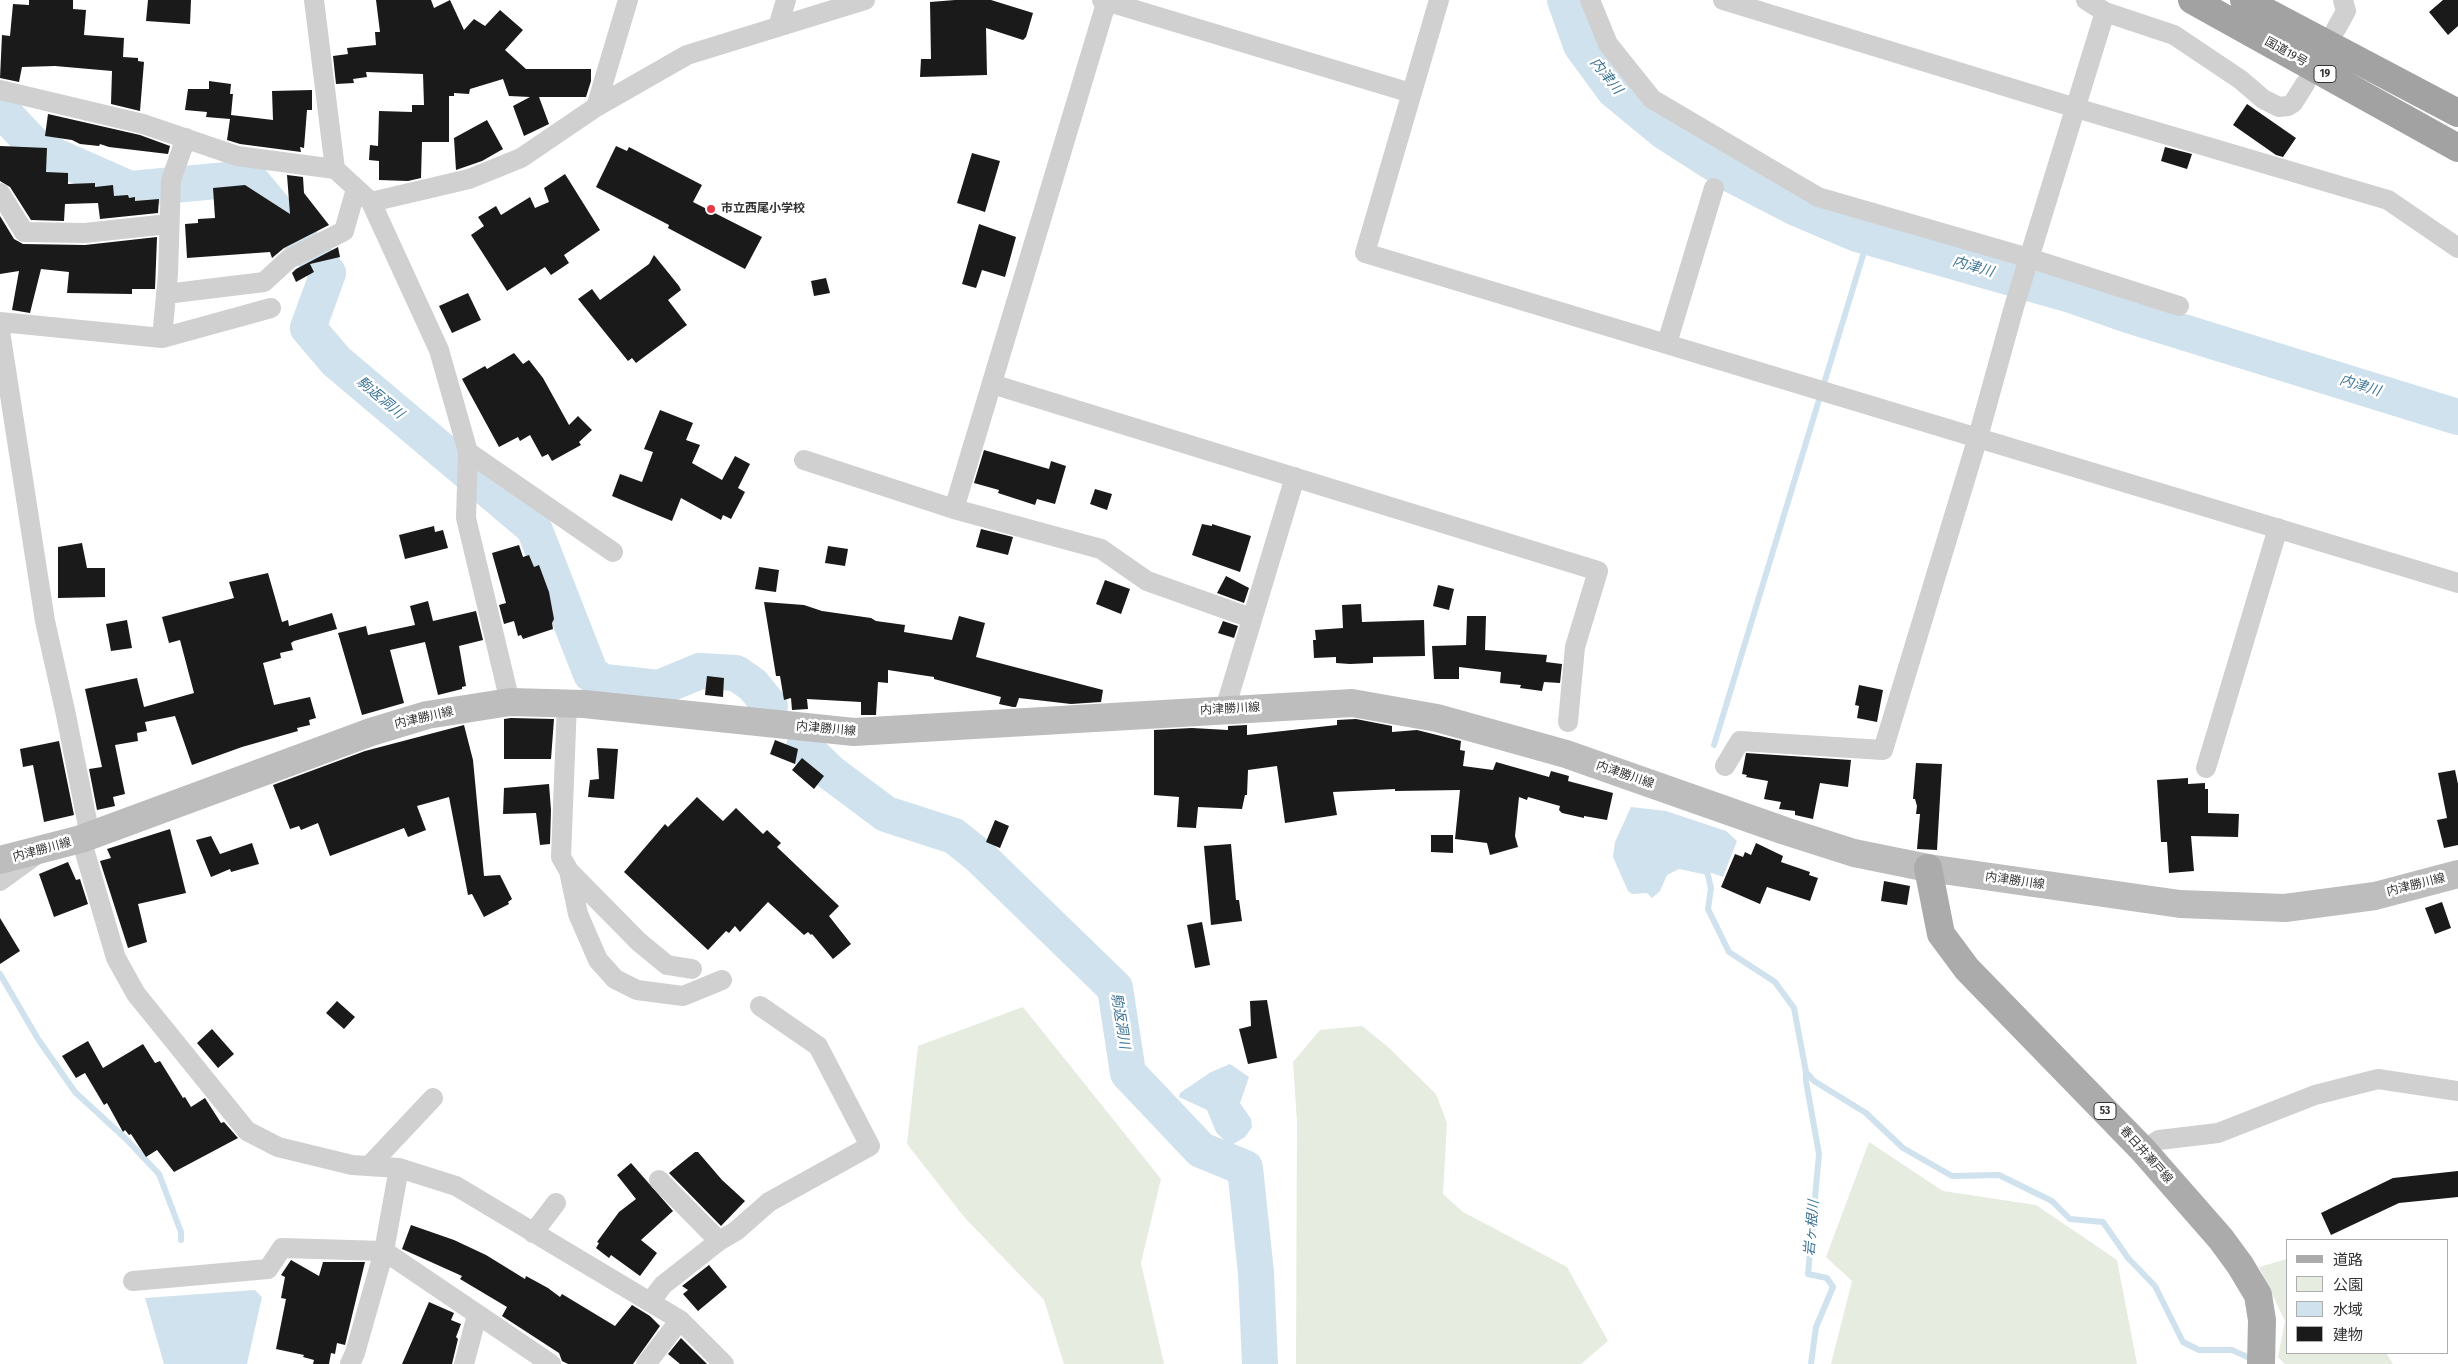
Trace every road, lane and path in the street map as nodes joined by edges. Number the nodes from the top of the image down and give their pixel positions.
1 (314, 0) edge
2 (628, 0) edge
3 (786, 0) edge
4 (865, 0) edge
5 (1105, 0) edge
6 (1439, 0) edge
7 (1590, 0) edge
8 (1723, 0) edge
9 (2086, 0) edge
10 (2192, 0) edge
11 (2244, 0) edge
12 (2344, 0) edge
13 (2105, 12) junction
14 (778, 27) junction
15 (2336, 29) dead end
16 (2305, 84) dead end
17 (0, 90) edge
18 (1411, 93) junction
19 (596, 108) junction
20 (2076, 108) junction
21 (2458, 113) edge
22 (186, 138) junction
23 (2458, 148) edge
24 (335, 169) junction
25 (1714, 188) dead end
26 (0, 194) edge
27 (364, 196) junction
28 (168, 223) junction
29 (2458, 248) edge
30 (2029, 258) junction
31 (166, 294) junction
32 (2180, 306) dead end
33 (271, 308) dead end
34 (0, 322) edge
35 (0, 331) edge
36 (162, 338) junction
37 (1667, 343) junction
38 (992, 384) junction
39 (1978, 437) junction
40 (468, 452) junction
41 (804, 460) dead end
42 (1295, 477) junction
43 (954, 509) junction
44 (2278, 528) junction
45 (613, 552) dead end
46 (2458, 583) edge
47 (1251, 618) junction
48 (510, 702) junction
49 (568, 703) junction
50 (1225, 709) junction
51 (1568, 722) dead end
52 (1725, 766) dead end
53 (2206, 768) dead end
54 (85, 838) junction
55 (42, 851) junction
56 (0, 860) edge
57 (1928, 868) junction
58 (569, 871) junction
59 (2458, 874) edge
60 (0, 881) edge
61 (692, 969) dead end
62 (722, 980) dead end
63 (760, 1006) dead end
64 (2458, 1091) edge
65 (433, 1098) dead end
66 (2143, 1150) junction
67 (369, 1166) junction
68 (399, 1168) junction
69 (659, 1180) dead end
70 (556, 1203) dead end
71 (533, 1233) junction
72 (719, 1241) junction
73 (384, 1251) junction
74 (134, 1281) dead end
75 (650, 1302) junction
76 (477, 1315) junction
77 (680, 1320) junction
78 (350, 1364) edge
79 (464, 1364) edge
80 (551, 1364) edge
81 (646, 1364) edge
82 (724, 1364) edge
83 (2261, 1364) edge

1 - 24 street
2 - 19 street
3 - 14 street
4 - 14 street
5 - 18 street
5 - 38 street
6 - 18 street
7 - 30 street
8 - 20 street
9 - 13 street
10 - 23 highway, 国道19号 / 19
11 - 21 highway, 国道19号 / 19
12 - 15 street
13 - 16 street
13 - 20 street
14 - 19 street
17 - 22 street
18 - 37 street
19 - 27 street
20 - 29 street
20 - 30 street
22 - 24 street
22 - 28 street
24 - 27 street
25 - 37 street
26 - 28 street
27 - 31 street
27 - 40 street
28 - 31 street
30 - 32 street
30 - 39 street
31 - 36 street
33 - 36 street
34 - 36 street
35 - 54 street
37 - 39 street
38 - 42 street
38 - 43 street
39 - 44 street
39 - 52 street
40 - 45 street
40 - 48 street
41 - 43 street
42 - 47 street
42 - 51 street
43 - 47 street
44 - 46 street
44 - 53 street
47 - 50 street
48 - 49 main road, 内津勝川線
48 - 54 main road, 内津勝川線
49 - 50 main road, 内津勝川線
49 - 58 street
50 - 57 main road, 内津勝川線
54 - 55 main road, 内津勝川線
54 - 67 street
55 - 56 main road, 内津勝川線
55 - 60 street
57 - 59 main road, 内津勝川線
57 - 66 main road, 春日井瀬戸線 / 53
58 - 61 street
58 - 62 street
63 - 72 street
64 - 66 street
65 - 67 street
66 - 83 main road, 春日井瀬戸線 / 53
67 - 68 street
68 - 71 street
68 - 73 street
69 - 72 street
70 - 71 street
71 - 75 street
72 - 75 street
73 - 74 street
73 - 76 street
73 - 78 street
75 - 77 street
76 - 79 street
76 - 80 street
77 - 81 street
77 - 82 street

